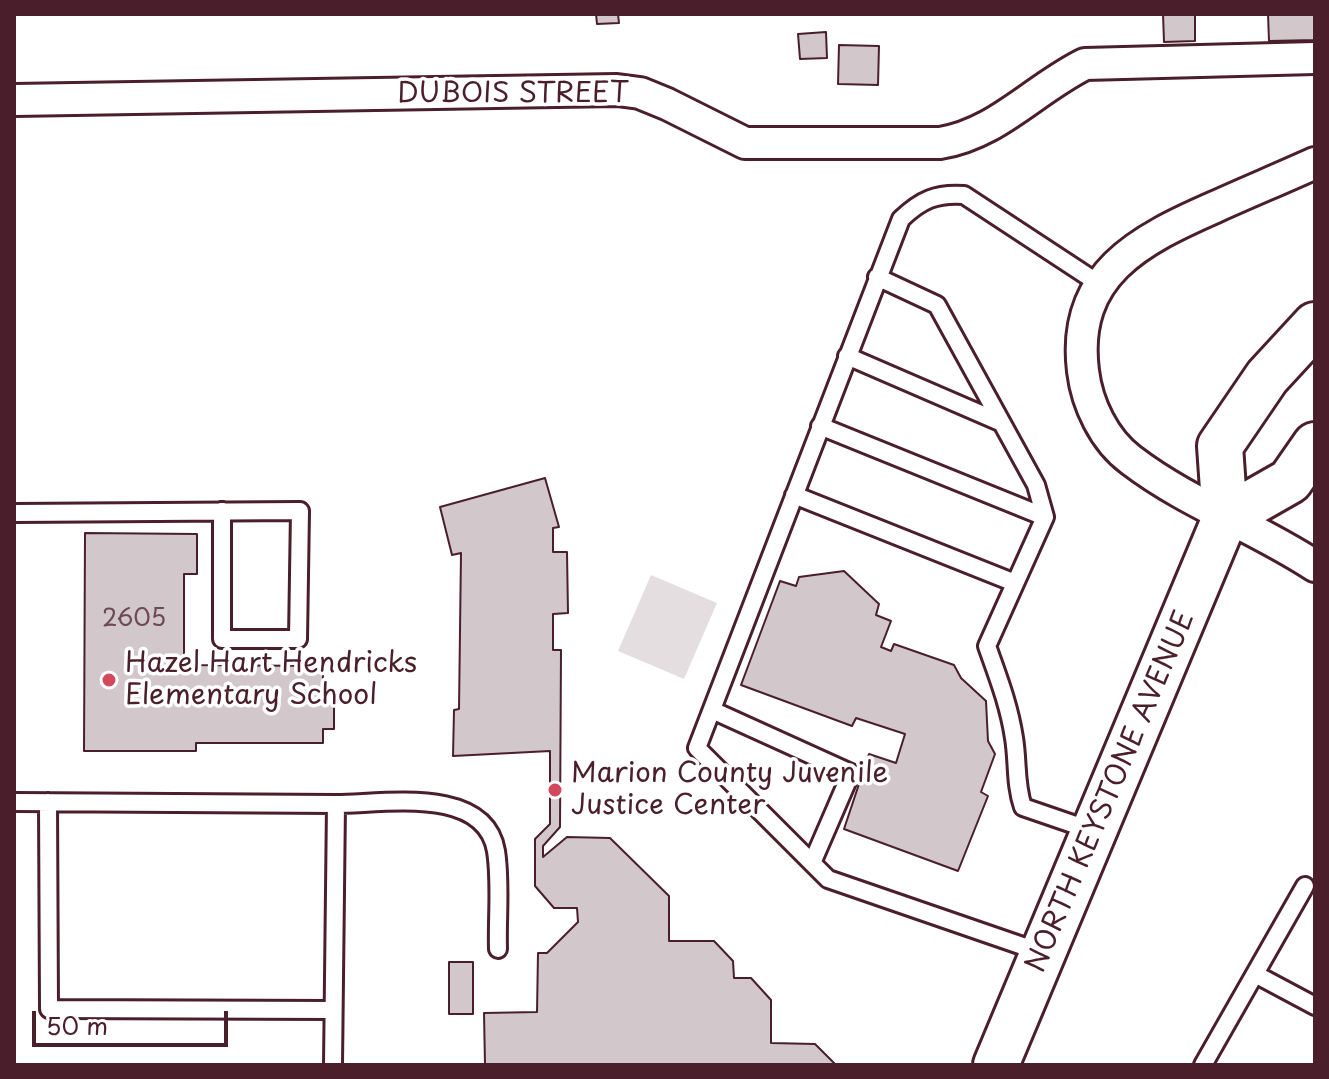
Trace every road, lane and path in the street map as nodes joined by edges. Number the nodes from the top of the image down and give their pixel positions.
1 (1315, 58) edge
2 (14, 100) edge
3 (1315, 163) edge
4 (877, 277) junction
5 (1101, 285) junction
6 (1315, 325) edge
7 (847, 356) junction
8 (1002, 423) junction
9 (820, 426) junction
10 (1315, 445) edge
11 (794, 495) junction
12 (222, 511) junction
13 (14, 513) edge
14 (1045, 517) junction
15 (1225, 518) junction
16 (1315, 566) edge
17 (1015, 583) junction
18 (712, 710) junction
19 (14, 802) edge
20 (48, 802) junction
21 (336, 804) junction
22 (1094, 832) junction
23 (812, 863) junction
24 (1305, 886) dead end
25 (498, 949) dead end
26 (1043, 953) junction
27 (1255, 974) junction
28 (1315, 1006) edge
29 (333, 1010) junction
30 (333, 1065) edge
31 (996, 1065) edge
32 (1203, 1065) edge

1 - 2 street, DUBOIS STREET
3 - 5 street
4 - 5 lane
4 - 7 lane
4 - 8 lane
5 - 15 street
6 - 15 main road, NORTH KEYSTONE AVENUE
7 - 8 lane
7 - 9 lane
8 - 14 lane
9 - 11 lane
9 - 14 lane
10 - 15 main road
11 - 17 lane
11 - 18 lane
12 - 12 lane
12 - 13 lane
14 - 17 lane
15 - 16 street
15 - 22 main road, NORTH KEYSTONE AVENUE
17 - 22 lane
18 - 23 lane
18 - 23 lane
19 - 20 lane
20 - 21 lane
20 - 29 lane
21 - 25 lane
21 - 29 lane
22 - 26 main road, NORTH KEYSTONE AVENUE
23 - 26 lane
24 - 27 lane
26 - 31 main road, NORTH KEYSTONE AVENUE
27 - 28 lane
27 - 32 lane
29 - 30 lane

